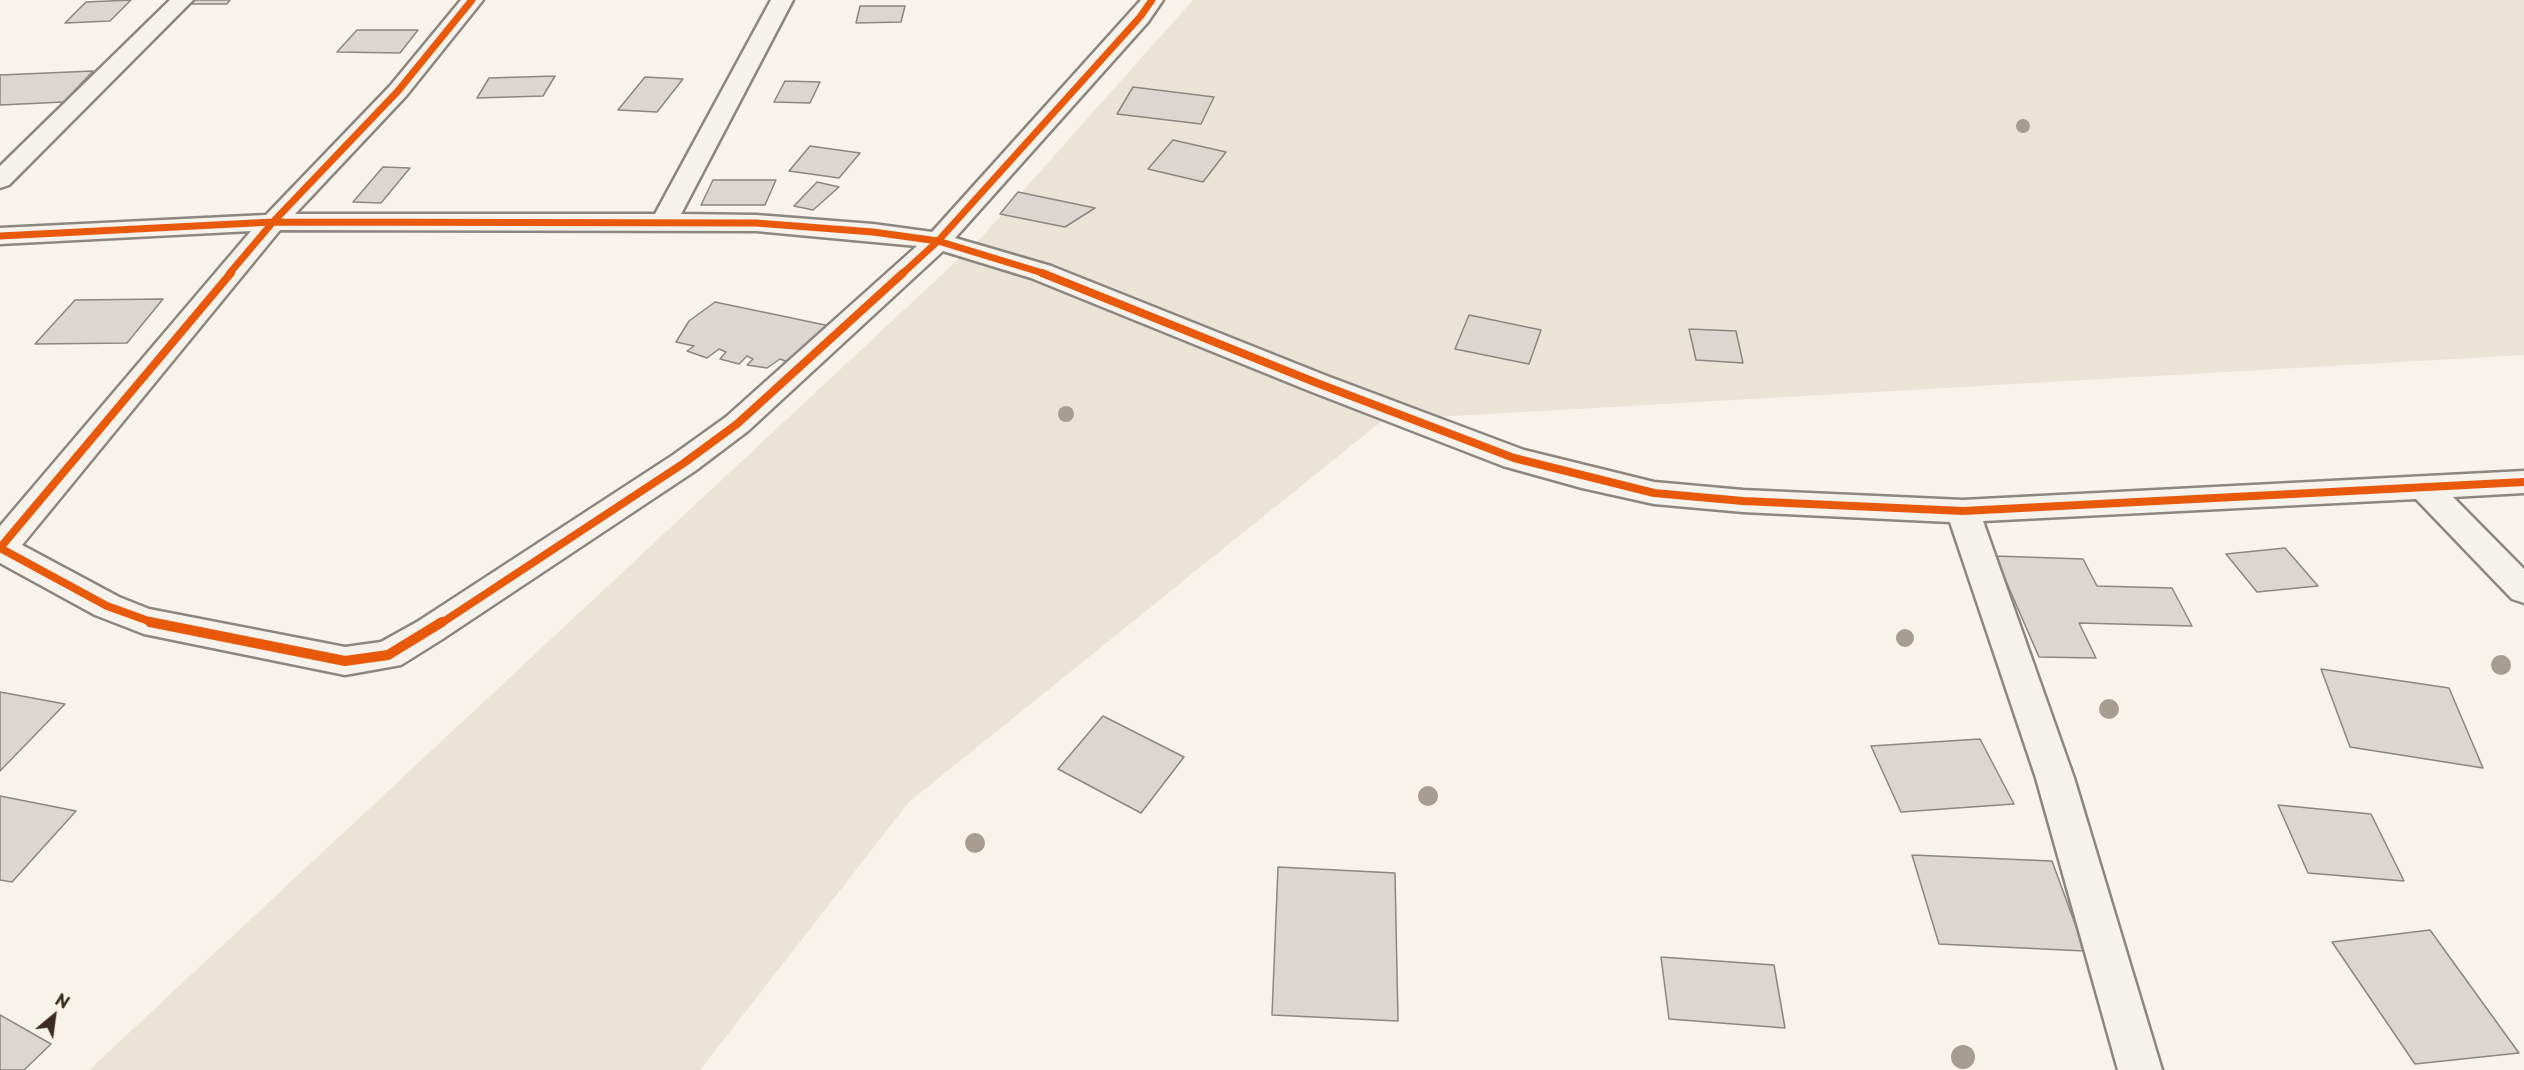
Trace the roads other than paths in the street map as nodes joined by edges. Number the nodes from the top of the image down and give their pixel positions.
1 (182, 0) edge
2 (472, 0) edge
3 (782, 0) edge
4 (1152, 0) edge
5 (0, 180) edge
6 (273, 222) junction
7 (664, 222) junction
8 (0, 236) edge
9 (938, 241) junction
10 (2524, 482) edge
11 (2425, 488) junction
12 (1963, 511) junction
13 (0, 549) edge
14 (2524, 590) edge
15 (2140, 1070) edge

1 - 5 street
2 - 6 street
3 - 7 street
4 - 9 street
6 - 7 street
6 - 8 street
6 - 13 street
7 - 9 street
9 - 12 street
9 - 13 street
10 - 11 street
11 - 12 street
11 - 14 street
12 - 15 street

